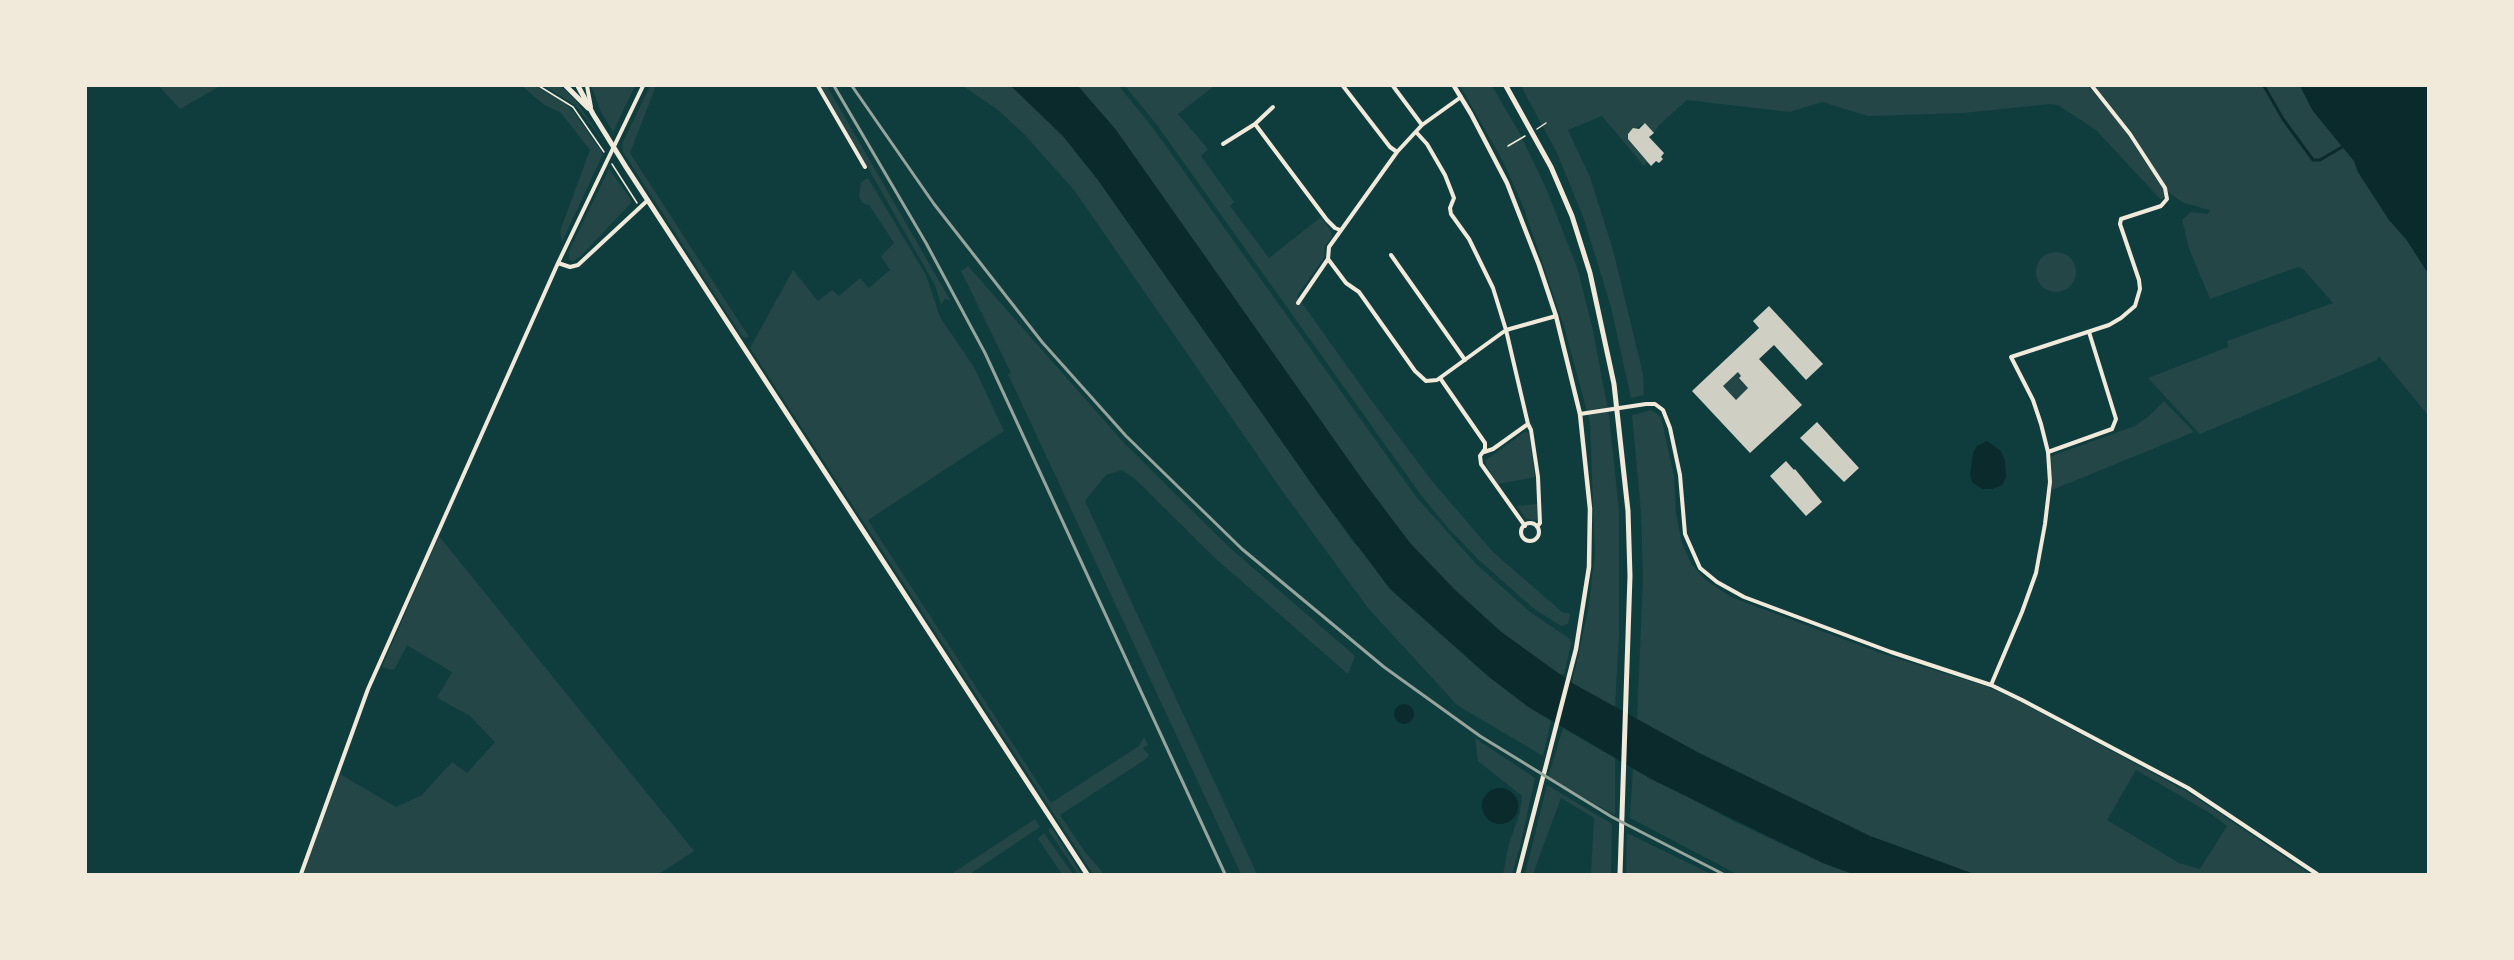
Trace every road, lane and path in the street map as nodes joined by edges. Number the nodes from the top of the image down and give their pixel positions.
1 (538, 86) edge
2 (566, 86) edge
3 (578, 86) edge
4 (587, 86) edge
5 (643, 86) edge
6 (818, 86) edge
7 (1343, 86) edge
8 (1393, 86) edge
9 (1454, 86) edge
10 (1506, 86) edge
11 (2092, 86) edge
12 (1461, 97) junction
13 (1273, 107) dead end
14 (593, 114) junction
15 (1255, 124) junction
16 (1422, 124) junction
17 (1416, 132) junction
18 (593, 135) dead end
19 (1223, 144) dead end
20 (1397, 152) junction
21 (865, 167) dead end
22 (620, 176) dead end
23 (648, 200) junction
24 (639, 206) junction
25 (1341, 230) junction
26 (1391, 255) dead end
27 (1328, 259) junction
28 (558, 263) junction
29 (1298, 303) dead end
30 (1556, 316) junction
31 (1506, 330) junction
32 (2089, 332) junction
33 (1465, 360) junction
34 (1440, 378) junction
35 (1580, 414) junction
36 (1527, 424) junction
37 (1484, 452) junction
38 (2048, 452) junction
39 (1525, 526) junction
40 (1537, 527) junction
41 (1991, 685) junction
42 (301, 874) edge
43 (1087, 874) edge
44 (1518, 874) edge
45 (1620, 874) edge
46 (2317, 874) edge

1 - 18 path
2 - 14 main road
3 - 14 main road
4 - 14 street
5 - 28 street
6 - 21 street
7 - 20 street
8 - 16 street
9 - 12 street
10 - 45 main road
11 - 32 street
12 - 16 street
12 - 30 street
13 - 15 street
14 - 23 main road
15 - 19 street
15 - 25 street
16 - 17 street
17 - 20 street
17 - 31 street
20 - 25 street
22 - 24 path
23 - 24 street
23 - 43 main road
24 - 28 street
25 - 27 street
26 - 33 street
27 - 29 street
27 - 34 street
28 - 42 street
30 - 31 street
30 - 35 street
31 - 33 street
31 - 36 street
32 - 38 street
32 - 38 street
33 - 34 street
34 - 37 street
35 - 41 street
35 - 44 street
36 - 37 street
36 - 40 street
37 - 39 street
38 - 41 street
39 - 40 street
39 - 40 street
41 - 46 street

